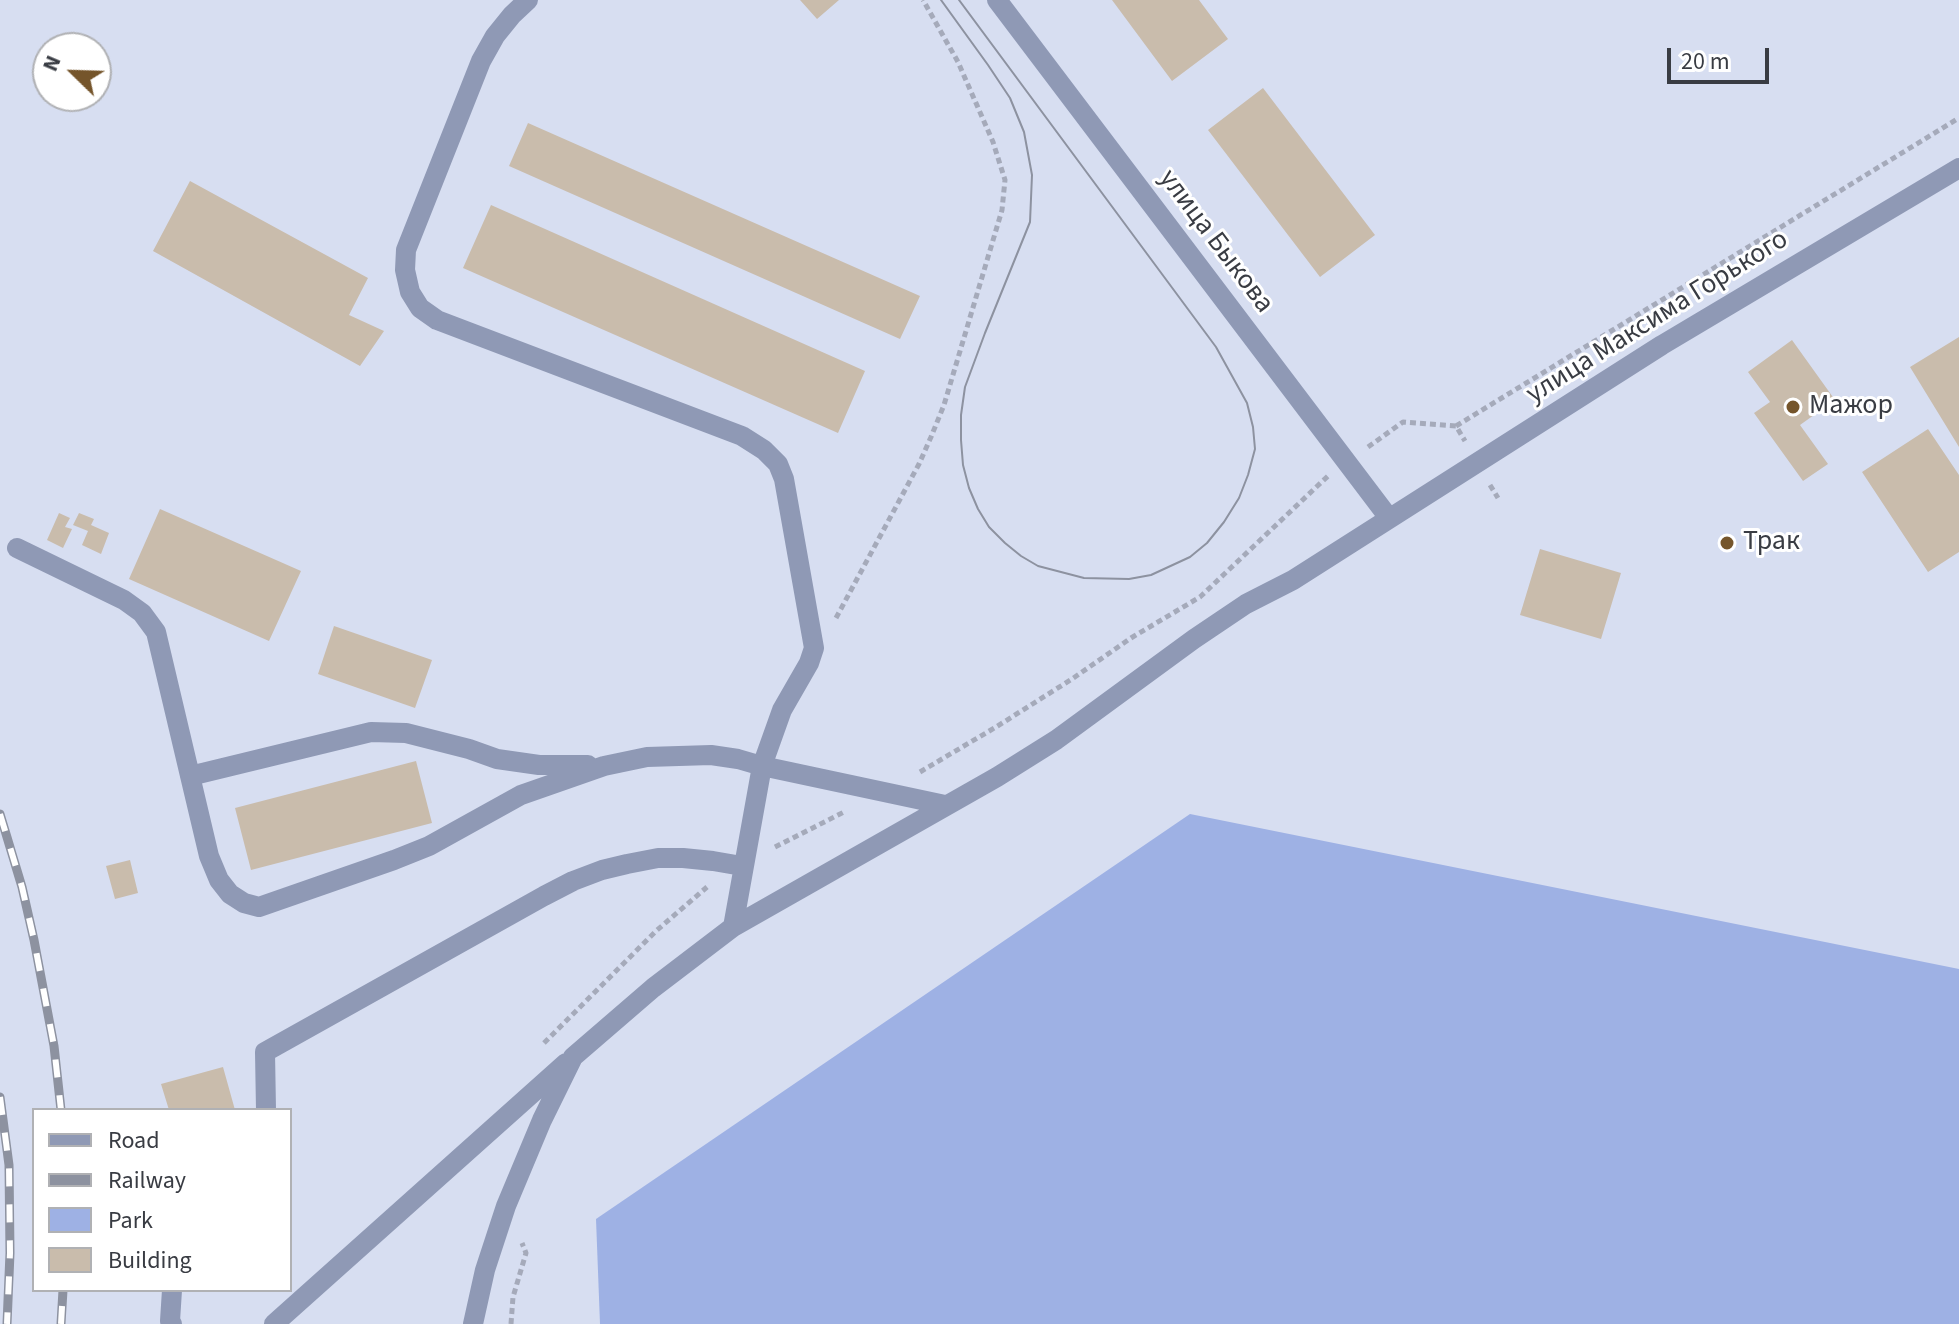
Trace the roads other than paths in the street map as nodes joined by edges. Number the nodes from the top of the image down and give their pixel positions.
1 (528, 0) edge
2 (997, 0) edge
3 (1959, 168) edge
4 (1389, 518) junction
5 (17, 548) dead end
6 (604, 766) junction
7 (762, 766) junction
8 (190, 776) junction
9 (945, 805) junction
10 (742, 866) junction
11 (733, 927) junction
12 (573, 1057) junction
13 (266, 1108) edge
14 (172, 1292) edge
15 (172, 1324) edge
16 (274, 1324) edge
17 (473, 1324) edge

1 - 7 street
2 - 4 street, улица Быкова
3 - 4 street, улица Максима Горького
4 - 9 street, улица Максима Горького
5 - 8 street
6 - 7 street
6 - 8 street
6 - 8 street
7 - 9 street
7 - 10 street
9 - 11 street, улица Максима Горького
10 - 11 street
10 - 13 street
11 - 12 street, улица Максима Горького
12 - 16 street, улица Максима Горького
12 - 17 street
14 - 15 street

